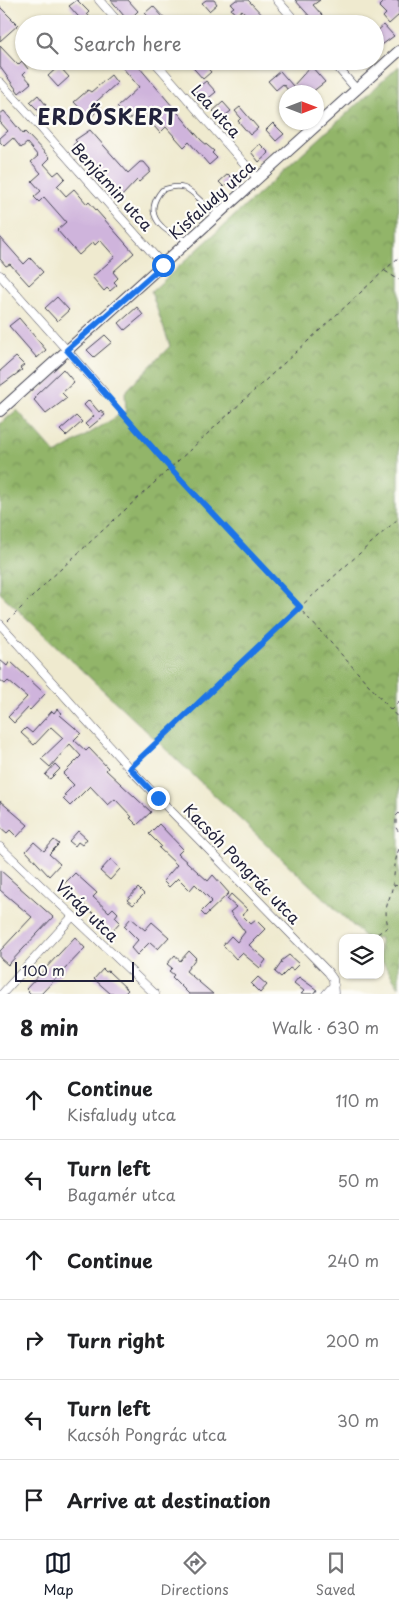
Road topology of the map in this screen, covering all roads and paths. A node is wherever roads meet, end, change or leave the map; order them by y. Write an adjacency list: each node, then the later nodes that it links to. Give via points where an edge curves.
1 (99, 0): 3 (street)
2 (277, 0): 4 (street)
3 (112, 15)
4 (290, 15)
5 (399, 52): 6 (street, Kisfaludy utca)
6 (384, 66)
7 (162, 70): 12 (street, Lea utca)
8 (340, 70): 11 (street)
9 (379, 70): 11 (street, Kisfaludy utca)
10 (0, 82): 16 (street, Benjámin utca)
11 (357, 90): 12 (street, Kisfaludy utca)
12 (258, 179): 13 (street, Kisfaludy utca)
13 (221, 211): 14 (street, Kisfaludy utca); 14 (lane, via 212,209 180,186 162,190 153,203 156,220 176,237)
14 (189, 241): 16 (street, Kisfaludy utca)
15 (399, 257): 17 (path)
16 (163, 265): 20 (street, Kisfaludy utca)
17 (384, 270): 19 (path); 23 (path)
18 (0, 275): 20 (street)
19 (399, 280)
20 (67, 350): 21 (street); 22 (street, Kisfaludy utca)
21 (104, 392): 23 (path)
22 (0, 410)
23 (172, 470): 25 (path); 26 (path)
24 (399, 518): 25 (path)
25 (300, 607): 28 (path); 30 (path)
26 (1, 625): 30 (street, Kacsóh Pongrác utca)
27 (399, 701): 28 (path)
28 (391, 710): 29 (path)
29 (399, 719)
30 (130, 768): 39 (street, Kacsóh Pongrác utca, via 328,972)
31 (399, 813): 32 (path, via 396,816)
32 (399, 832)
33 (0, 847): 37 (street, Virág utca)
34 (399, 849): 35 (path, via 394,862)
35 (393, 885): 36 (path); 38 (path, via 384,909 388,927)
36 (399, 886)
37 (73, 916): 40 (street); 41 (street, Virág utca)
38 (377, 934)
39 (334, 990): 42 (street)
40 (2, 994)
41 (155, 994)
42 (326, 994)

